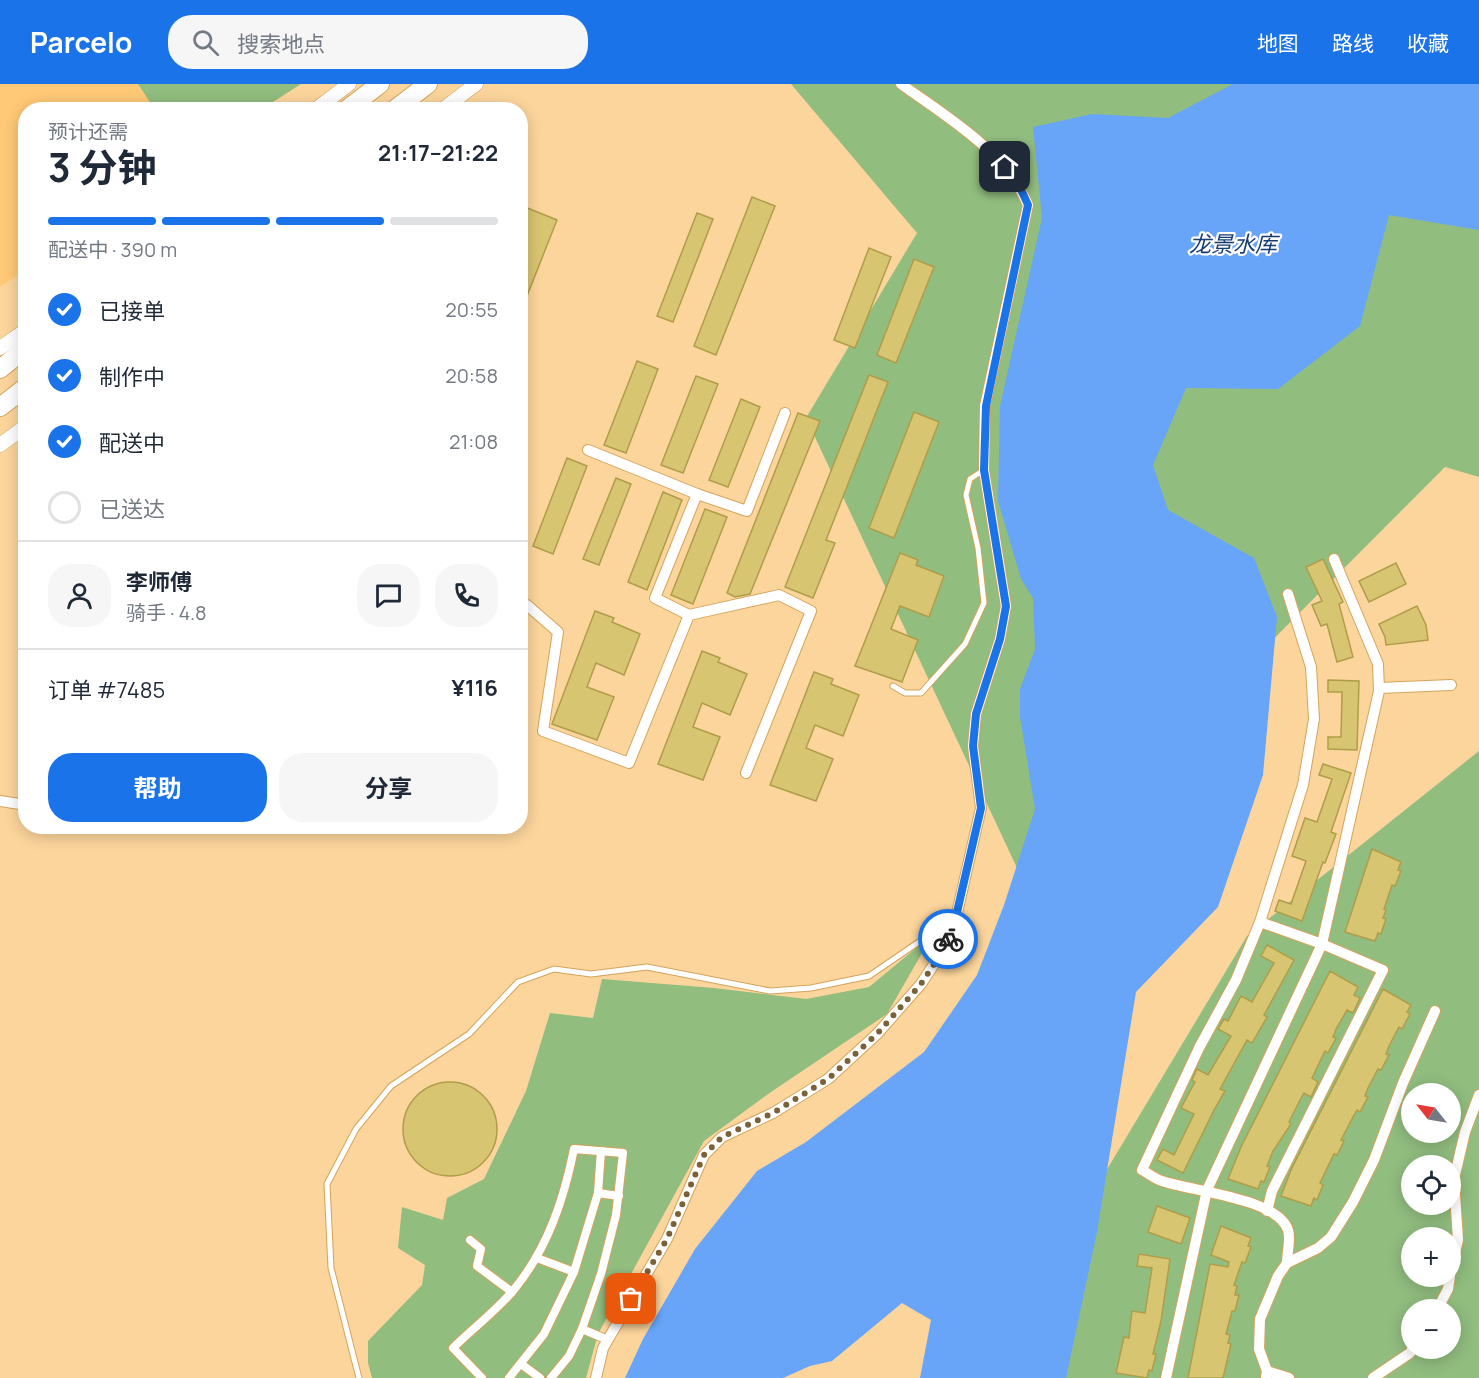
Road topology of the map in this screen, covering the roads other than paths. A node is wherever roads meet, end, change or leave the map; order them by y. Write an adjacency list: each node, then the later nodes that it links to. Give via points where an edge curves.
1 (349, 84): 6 (street)
2 (380, 84): 7 (highway)
3 (428, 84): 8 (highway)
4 (476, 84): 9 (street)
5 (901, 84): 20 (street, via 980,141 1005,167 1028,205 986,406)
6 (325, 102)
7 (356, 102)
8 (404, 102)
9 (452, 102)
10 (18, 336): 11 (street)
11 (0, 348)
12 (18, 354): 13 (highway)
13 (0, 369)
14 (18, 393): 15 (highway)
15 (0, 407)
16 (785, 413): 21 (street, via 747,512)
17 (18, 432): 18 (street)
18 (0, 445)
19 (588, 450): 21 (street)
20 (984, 470): 27 (lane, via 970,479 966,495 978,548 984,603 976,622 965,644 921,693 905,693); 32 (street, via 1006,606 1000,639 976,714 973,746 981,808)
21 (697, 494): 25 (street, via 655,598)
22 (1334, 559): 28 (street, via 1378,664)
23 (1288, 594): 33 (street, via 1311,667 1314,719 1303,785)
24 (528, 606): 25 (street, via 558,632 543,731 629,763)
25 (689, 615): 29 (street, via 779,595 812,611)
26 (1451, 685): 28 (street)
27 (892, 686)
28 (1379, 688): 34 (street)
29 (746, 773)
30 (0, 801): 31 (street)
31 (18, 804)
32 (957, 912): 49 (street, via 946,946 921,984 877,1034 828,1079 773,1113 722,1137 704,1155 667,1239); 53 (lane, via 869,976 812,988 770,991 647,967 591,974 554,969 518,982 468,1034 391,1086 356,1129 327,1185 331,1268)
33 (1260, 922): 34 (street); 38 (street, via 1236,980 1198,1048 1142,1170 1164,1182)
34 (1322, 944): 38 (street); 41 (street, via 1383,970 1272,1191)
35 (1436, 1011): 45 (street, via 1353,1202 1331,1237)
36 (1479, 1095): 42 (street, via 1454,1179)
37 (601, 1151): 39 (street); 40 (street, via 623,1153); 44 (street, via 574,1149 568,1179)
38 (1207, 1190): 41 (street); 59 (street)
39 (598, 1193): 40 (street); 46 (street)
40 (619, 1196): 48 (street, via 601,1274)
41 (1267, 1211): 45 (street, via 1284,1222 1289,1232)
42 (1457, 1227)
43 (470, 1240): 47 (street, via 481,1249 477,1266)
44 (537, 1257): 46 (street); 47 (street)
45 (1287, 1263): 52 (street, via 1260,1320 1259,1349)
46 (574, 1272): 51 (street, via 544,1334)
47 (512, 1292): 54 (street, via 453,1347)
48 (582, 1329): 49 (street); 57 (street, via 569,1356)
49 (608, 1340): 58 (street)
50 (1401, 1359): 61 (street)
51 (521, 1364): 55 (street); 56 (street)
52 (1266, 1374): 60 (street)
53 (359, 1378)
54 (482, 1378)
55 (509, 1378)
56 (540, 1378)
57 (551, 1378)
58 (596, 1378)
59 (1166, 1378)
60 (1289, 1378)
61 (1373, 1378)

